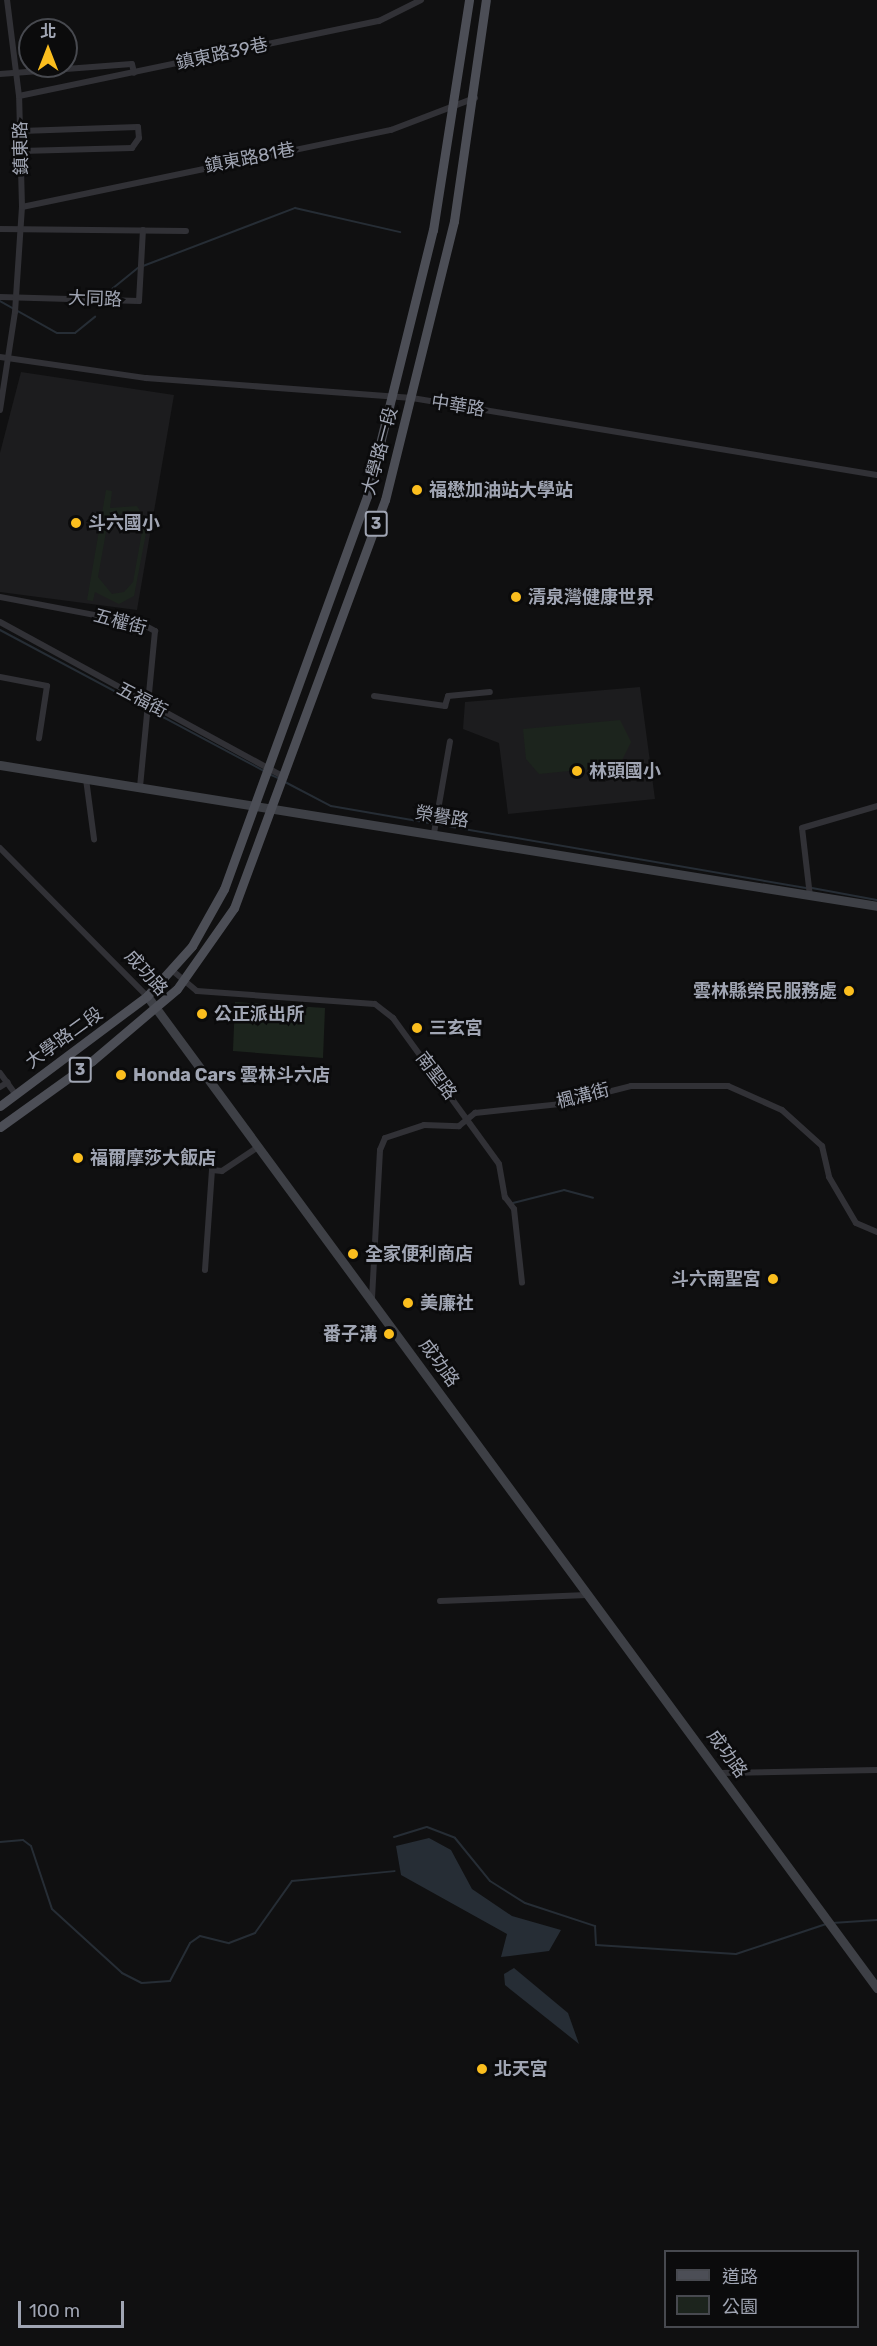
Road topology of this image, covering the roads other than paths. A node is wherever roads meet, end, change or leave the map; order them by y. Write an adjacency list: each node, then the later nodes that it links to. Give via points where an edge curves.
1 (7, 0): 5 (street, 鎮東路)
2 (421, 0): 6 (street, 鎮東路39巷, via 379,21)
3 (470, 0): 10 (main road, 大學路一段 / 3)
4 (486, 0): 9 (main road, 大學路一段 / 3)
5 (16, 72): 6 (street, via 132,64); 7 (street); 8 (street, 鎮東路)
6 (135, 73): 8 (street, 鎮東路39巷)
7 (0, 74)
8 (19, 96): 11 (street, 鎮東路)
9 (475, 98): 10 (street, 鎮東路81巷); 21 (main road, 大學路一段 / 3, via 454,221)
10 (455, 104): 13 (street, 鎮東路81巷, via 391,130); 22 (main road, 大學路一段 / 3, via 433,230)
11 (21, 131): 12 (street, 鎮東路); 12 (street, via 138,127 139,138 132,148)
12 (21, 151): 13 (street, 鎮東路)
13 (22, 207): 15 (street, 鎮東路)
14 (0, 229): 15 (street)
15 (21, 229): 16 (street); 19 (street, 鎮東路)
16 (142, 230): 17 (street); 19 (street, 大同路, via 139,301)
17 (186, 231)
18 (1, 297): 19 (street)
19 (17, 297): 20 (street, 鎮東路)
20 (4, 357): 22 (street, 中華路, via 146,378); 23 (street, 鎮東路)
21 (412, 398): 22 (street, 中華路); 24 (street, 中華路); 35 (main road, 大學路一段 / 3, via 385,500)
22 (393, 399): 34 (main road, 大學路一段 / 3, via 367,496)
23 (0, 410)
24 (877, 475)
25 (0, 597): 30 (street, 五權街, via 151,628 158,637)
26 (0, 622): 30 (street, 五福街)
27 (0, 677): 31 (street, via 47,686)
28 (490, 692): 29 (street, via 448,696 445,706)
29 (374, 696)
30 (150, 705): 34 (street, 五福街); 37 (street, 五權街)
31 (39, 738)
32 (450, 741): 41 (street)
33 (0, 765): 36 (main road, 榮譽路)
34 (268, 768): 35 (street, 五福街); 38 (main road, 大學路一段 / 3)
35 (284, 777): 40 (main road, 大學路一段 / 3)
36 (86, 779): 37 (main road, 榮譽路); 42 (street)
37 (140, 788): 38 (main road, 榮譽路)
38 (256, 806): 40 (main road, 榮譽路); 46 (main road, 大學路一段 / 3, via 224,889)
39 (877, 806): 44 (street, via 802,828)
40 (273, 809): 41 (main road, 榮譽路); 47 (main road, 大學路一段 / 3, via 234,908)
41 (434, 833): 44 (main road, 榮譽路)
42 (94, 839)
43 (0, 848): 48 (street, 成功路)
44 (810, 896): 45 (main road, 榮譽路)
45 (877, 906)
46 (173, 971): 47 (street, 南聖路); 48 (main road, 大學路一段 / 3)
47 (185, 982): 49 (main road, 大學路一段 / 3); 55 (street, 南聖路, via 197,991 375,1004 393,1018)
48 (147, 996): 49 (main road, 成功路); 53 (main road, 大學路二段 / 3)
49 (156, 1007): 56 (main road, 大學路二段 / 3); 57 (main road, 成功路)
50 (0, 1073): 51 (street)
51 (8, 1082): 52 (street, 大學路二段); 53 (street)
52 (0, 1087)
53 (16, 1095): 54 (main road, 大學路二段 / 3)
54 (0, 1106)
55 (468, 1121): 58 (street, 楓溝街, via 476,1113 578,1101 599,1090 728,1086 790,1115 822,1146 829,1178 856,1223); 60 (street, 南聖路, via 499,1164 505,1197 514,1209); 61 (street, 楓溝街, via 446,1127 424,1125 385,1138 380,1150)
56 (0, 1127)
57 (258, 1147): 59 (street, via 222,1171 212,1170); 61 (main road, 成功路)
58 (877, 1232)
59 (205, 1270)
60 (522, 1283)
61 (372, 1298): 62 (main road, 成功路)
62 (587, 1595): 63 (street); 65 (main road, 成功路)
63 (440, 1601)
64 (877, 1770): 65 (street)
65 (721, 1773): 66 (main road, 成功路)
66 (877, 1988)

